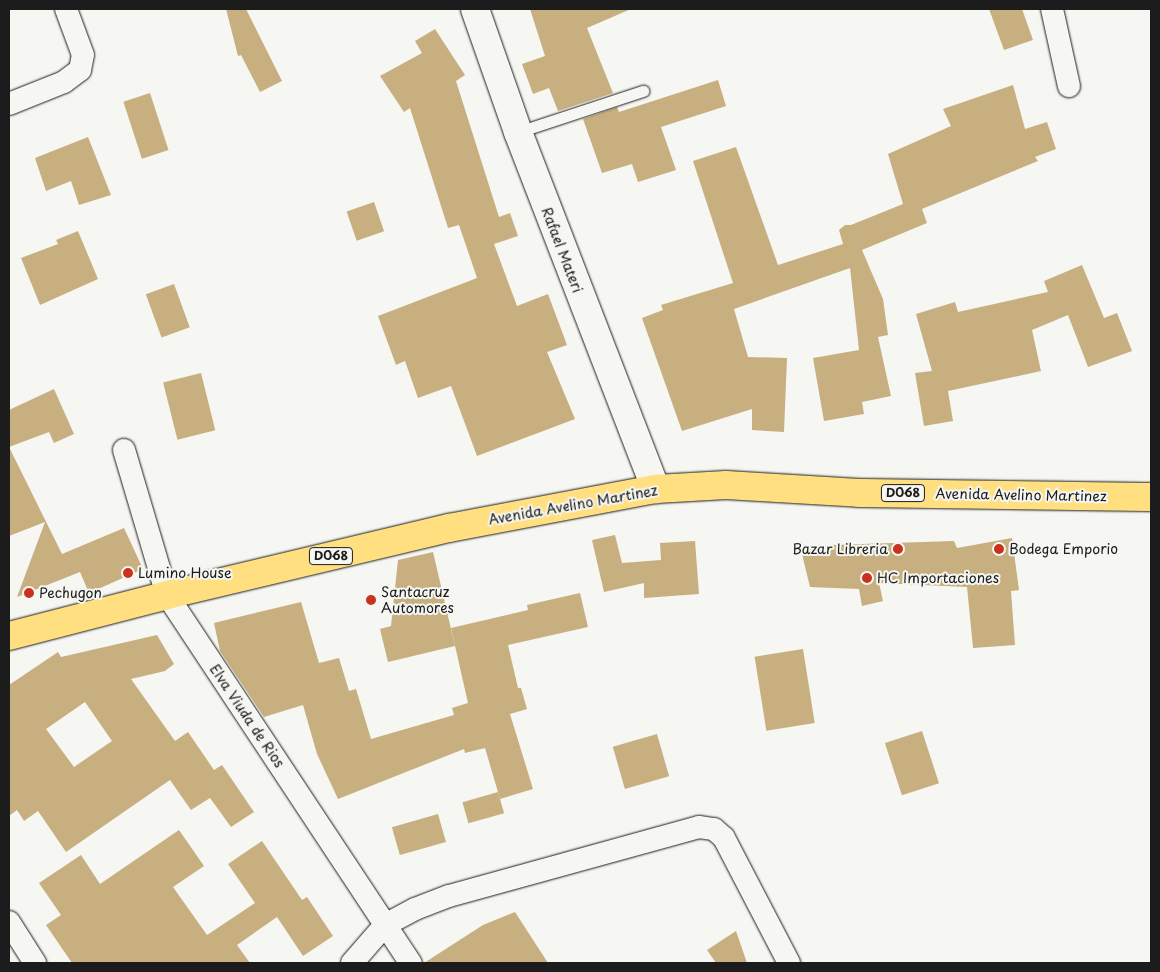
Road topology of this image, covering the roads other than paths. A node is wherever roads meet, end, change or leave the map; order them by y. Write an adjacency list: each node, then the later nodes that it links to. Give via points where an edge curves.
1 (66, 9): 6 (street, via 83,55 80,70 64,82)
2 (475, 9): 7 (main road, Rafael Materi)
3 (1052, 9): 4 (street)
4 (1069, 86)
5 (643, 91): 7 (lane)
6 (9, 104)
7 (518, 132): 9 (main road, Rafael Materi)
8 (124, 450): 11 (street, Elva Viuda de Rios)
9 (656, 489): 10 (main road, Avenida Avelino Martinez / D068, via 726,485 859,493); 11 (main road, Avenida Avelino Martinez / D068, via 449,528)
10 (1151, 497)
11 (167, 595): 12 (main road, Avenida Avelino Martinez / D068); 14 (street, Elva Viuda de Rios)
12 (9, 636)
13 (9, 922): 15 (street)
14 (385, 925): 16 (street); 17 (street, Elva Viuda de Rios); 18 (street, via 449,896 706,828 714,829 724,838)
15 (23, 957)
16 (352, 963)
17 (411, 963)
18 (789, 963)

